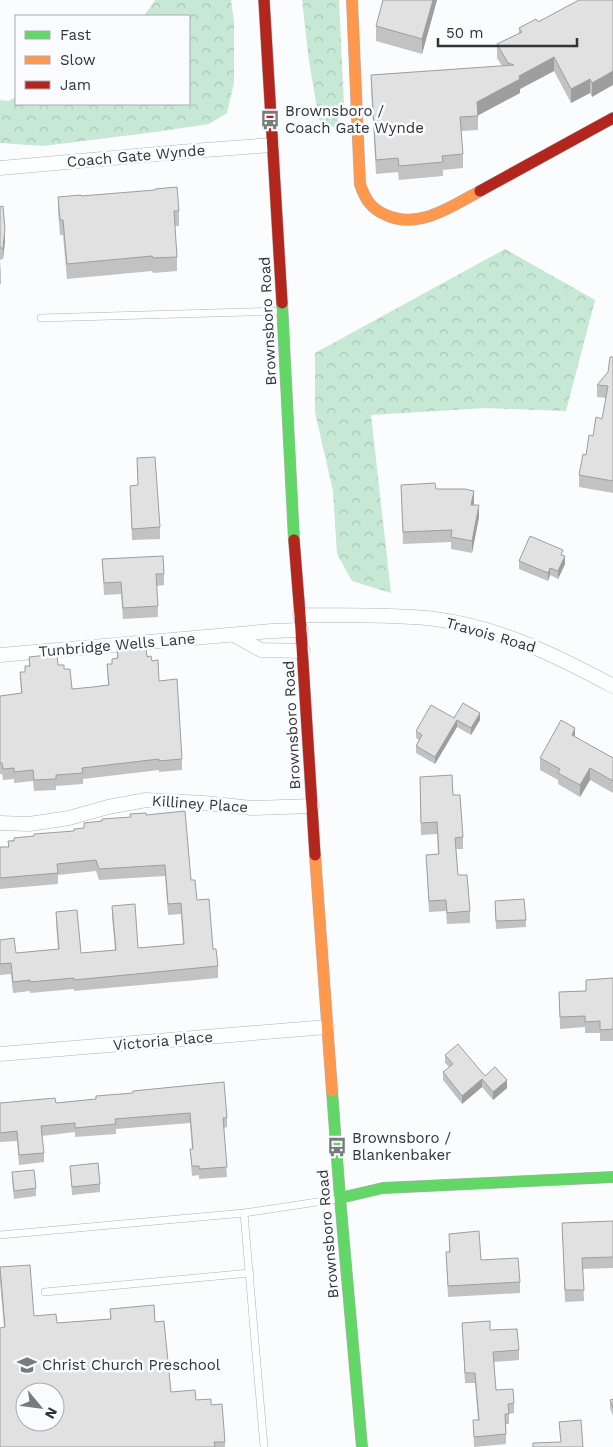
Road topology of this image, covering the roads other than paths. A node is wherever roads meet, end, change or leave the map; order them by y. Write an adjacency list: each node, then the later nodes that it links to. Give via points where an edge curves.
1 (264, 0): 4 (main road, Brownsboro Road)
2 (352, 0): 3 (main road, via 360,184 366,201 377,212 392,219 410,222 430,217)
3 (613, 118)
4 (272, 146): 5 (street, Coach Gate Wynde); 6 (main road, Brownsboro Road)
5 (0, 168)
6 (283, 310): 7 (lane); 8 (main road, Brownsboro Road)
7 (41, 318)
8 (300, 615): 9 (main road, Brownsboro Road); 13 (street, Travois Road, via 402,616 467,625 518,640)
9 (301, 630): 10 (street, Tunbridge Wells Lane); 11 (main road, Brownsboro Road)
10 (234, 634): 11 (street, via 261,650); 12 (street, Tunbridge Wells Lane)
11 (303, 651): 14 (main road, Brownsboro Road)
12 (0, 655)
13 (613, 686)
14 (312, 806): 15 (street, Killiney Place, via 252,808 146,800 29,824); 16 (main road, Brownsboro Road)
15 (0, 822)
16 (327, 1027): 17 (street, Victoria Place); 19 (main road, Brownsboro Road)
17 (0, 1054)
18 (613, 1177): 19 (main road, via 383,1188)
19 (340, 1198): 20 (lane); 25 (main road, Brownsboro Road)
20 (244, 1213): 21 (lane); 22 (lane)
21 (0, 1235)
22 (250, 1273): 23 (lane); 24 (lane)
23 (45, 1292)
24 (264, 1447)
25 (362, 1447)

